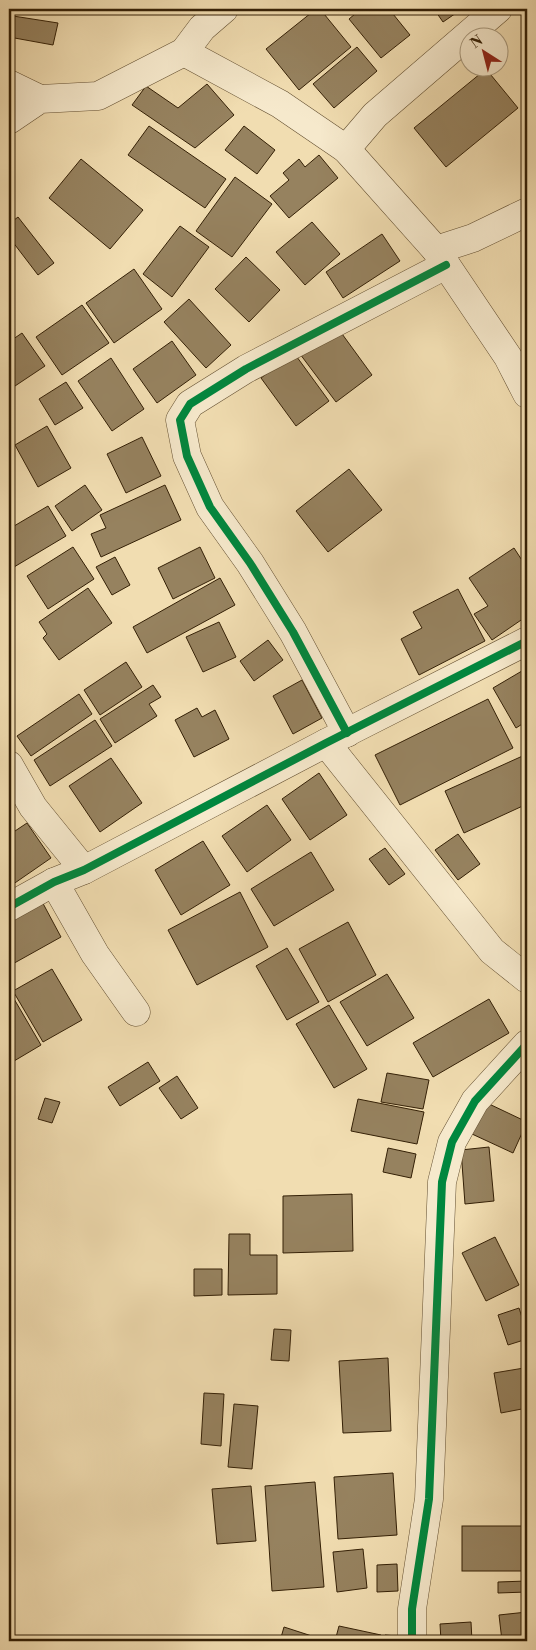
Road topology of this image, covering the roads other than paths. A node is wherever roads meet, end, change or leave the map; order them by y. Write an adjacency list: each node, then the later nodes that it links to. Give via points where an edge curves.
1 (224, 9): 3 (street, via 202,28)
2 (498, 9): 7 (street, via 375,114)
3 (184, 52): 5 (street, via 98,96); 7 (street, via 280,104)
4 (9, 84): 5 (street)
5 (40, 100): 6 (street)
6 (9, 120)
7 (346, 149): 9 (street)
8 (527, 212): 9 (street, via 473,238)
9 (441, 258): 10 (street, via 508,357); 12 (street, via 246,368 190,404 180,420 188,456 210,507 250,562 293,632)
10 (527, 394)
11 (527, 641): 12 (street)
12 (337, 738): 14 (street); 17 (street, via 492,951)
13 (9, 764): 14 (street, via 34,807)
14 (84, 870): 15 (street)
15 (54, 882): 16 (street); 18 (street, via 95,954)
16 (9, 907)
17 (527, 979)
18 (136, 1012)
19 (527, 1044): 20 (street, via 475,1101 452,1142 442,1182 429,1499 412,1609)
20 (412, 1641)

